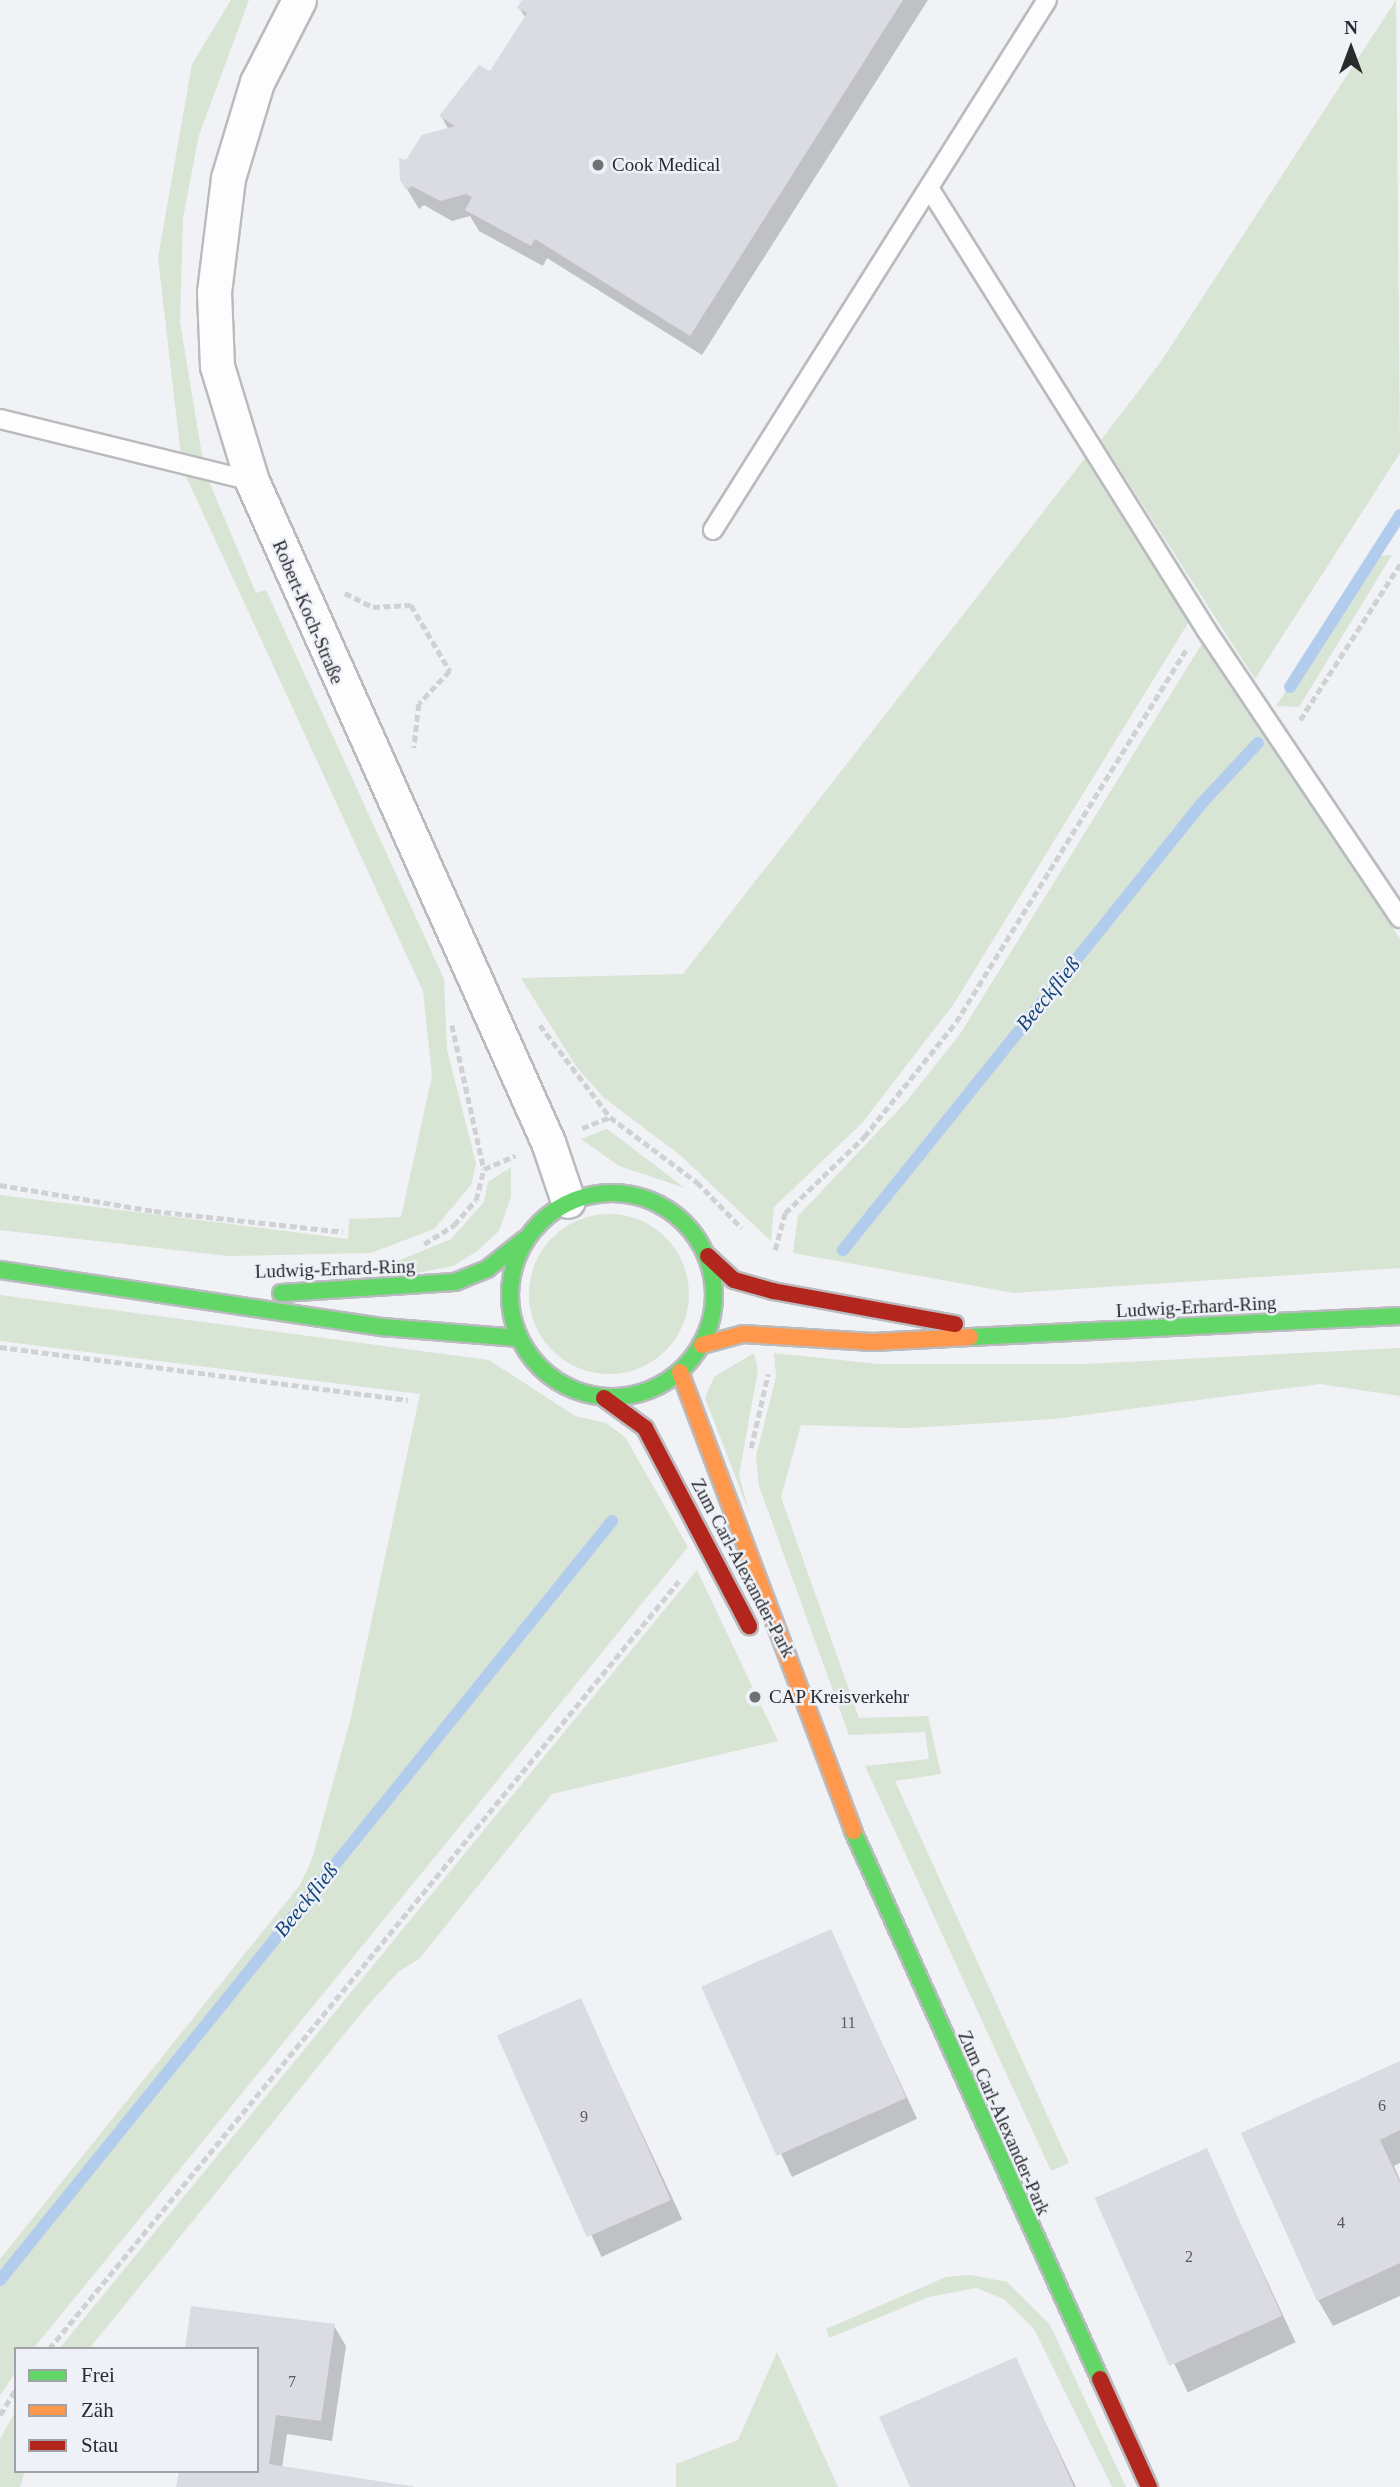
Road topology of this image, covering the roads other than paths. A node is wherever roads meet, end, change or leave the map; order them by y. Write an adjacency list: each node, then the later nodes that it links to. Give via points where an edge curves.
1 (299, 0): 5 (street, Robert-Koch-Straße, via 257,82 228,178 214,292 217,366)
2 (1048, 0): 3 (lane)
3 (931, 191): 6 (lane); 7 (lane, via 1207,631)
4 (0, 419): 5 (lane)
5 (252, 481): 8 (street, Robert-Koch-Straße, via 548,1142)
6 (713, 530)
7 (1400, 918)
8 (568, 1201): 9 (main road); 10 (main road, via 601,1192 665,1206 690,1228)
9 (525, 1239): 12 (main road, Ludwig-Erhard-Ring, via 487,1269 455,1282 388,1291); 15 (main road, via 512,1271 510,1305)
10 (708, 1256): 14 (main road, Ludwig-Erhard-Ring, via 734,1280 773,1291); 16 (main road, via 714,1306)
11 (0, 1270): 12 (main road, Ludwig-Erhard-Ring)
12 (175, 1294): 15 (main road, Ludwig-Erhard-Ring, via 382,1327)
13 (1400, 1316): 14 (main road, Ludwig-Erhard-Ring, via 1140,1332)
14 (995, 1334): 16 (main road, Ludwig-Erhard-Ring, via 873,1342 743,1334)
15 (519, 1338): 18 (main road, via 553,1379)
16 (702, 1345): 17 (main road)
17 (680, 1372): 18 (main road, via 645,1392); 21 (main road, Zum Carl-Alexander-Park)
18 (604, 1398): 19 (main road, Zum Carl-Alexander-Park, via 645,1428)
19 (756, 1638)
20 (768, 1662): 21 (main road, Zum Carl-Alexander-Park)
21 (827, 1774): 22 (main road, Zum Carl-Alexander-Park)
22 (1149, 2487)

